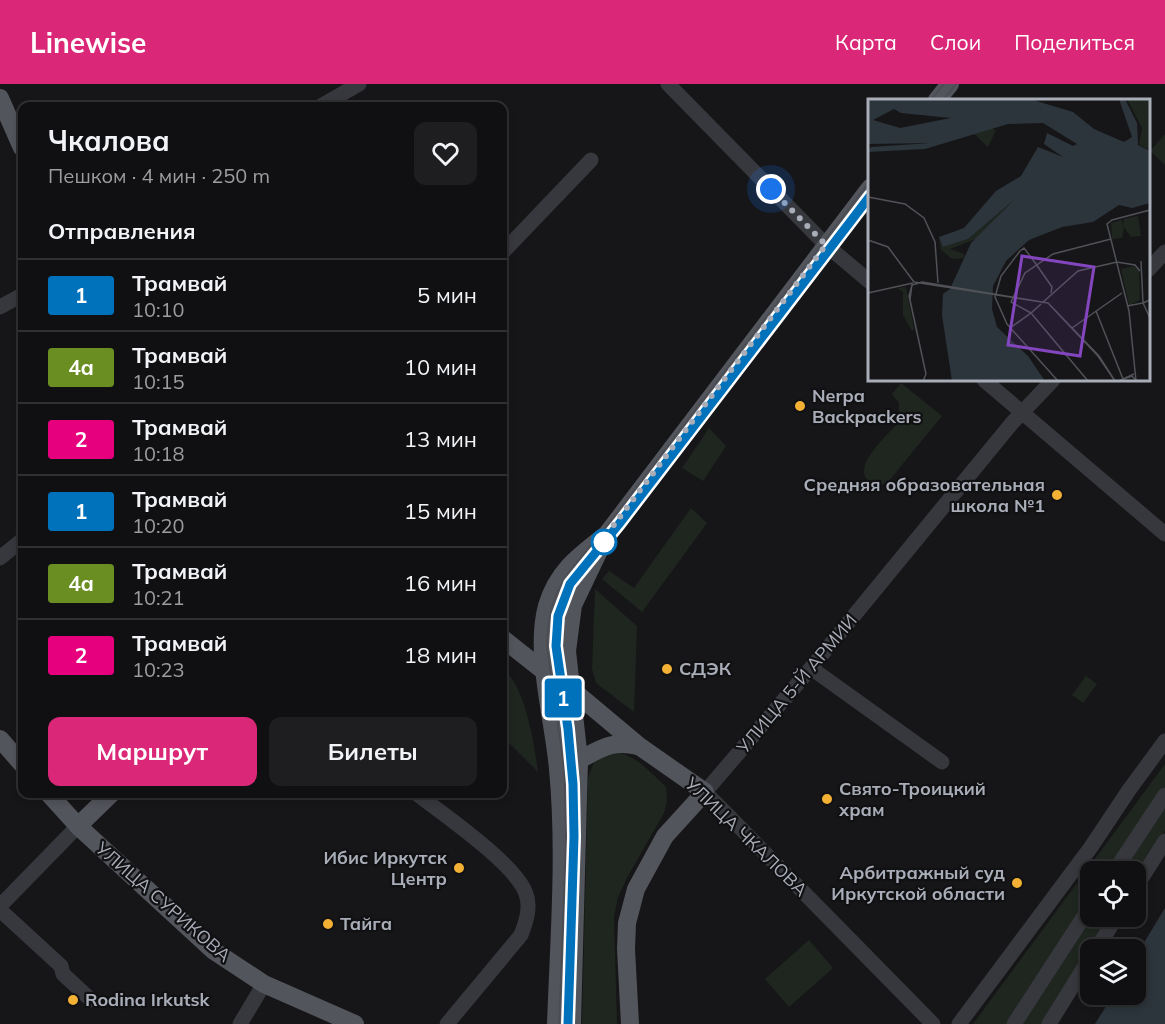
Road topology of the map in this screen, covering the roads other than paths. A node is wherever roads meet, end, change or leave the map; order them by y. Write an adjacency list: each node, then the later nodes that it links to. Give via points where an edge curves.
1 (358, 84): 6 (street)
2 (668, 84): 10 (street)
3 (950, 84): 5 (main road)
4 (0, 98): 7 (main road)
5 (938, 99)
6 (328, 102)
7 (18, 139)
8 (591, 160): 11 (street)
9 (868, 191): 10 (main road)
10 (826, 245): 14 (street); 20 (main road)
11 (507, 248)
12 (1165, 252): 13 (street)
13 (1150, 269)
14 (868, 280)
15 (18, 297): 16 (street)
16 (0, 307)
17 (985, 381): 19 (street)
18 (1052, 381): 19 (street, УЛИЦА 5-Й АРМИИ)
19 (1021, 412): 21 (street); 25 (street, УЛИЦА 5-Й АРМИИ)
20 (607, 534): 26 (main road, via 567,566 556,585 547,606); 27 (main road, via 573,605 567,651)
21 (1165, 534)
22 (18, 543): 23 (street)
23 (0, 558)
24 (507, 642): 26 (main road)
25 (811, 668): 34 (street); 35 (street, УЛИЦА 5-Й АРМИИ)
26 (545, 672): 28 (main road, via 567,694); 52 (main road, via 562,836)
27 (572, 689): 28 (main road); 31 (main road, УЛИЦА ЧКАЛОВА)
28 (574, 709): 33 (main road)
29 (0, 739): 32 (main road)
30 (1165, 741): 56 (street)
31 (639, 746): 33 (main road, via 611,743); 35 (main road, УЛИЦА ЧКАЛОВА)
32 (18, 759)
33 (579, 760): 53 (main road)
34 (942, 762)
35 (705, 792): 54 (main road, УЛИЦА 5-Й АРМИИ, via 665,836 636,889 627,923); 55 (street, УЛИЦА ЧКАЛОВА)
36 (1165, 795): 42 (street)
37 (53, 798): 40 (main road, УЛИЦА СУРИКОВА)
38 (107, 798): 40 (main road)
39 (422, 798): 51 (street, via 504,863 527,895 527,919 521,935)
40 (78, 826): 44 (street); 47 (main road, УЛИЦА СУРИКОВА, via 214,951)
41 (1165, 841): 43 (street)
42 (1121, 861)
43 (1146, 871)
44 (0, 908): 48 (street, via 61,966 63,974)
45 (1080, 922): 57 (street)
46 (1080, 974): 58 (street)
47 (264, 984): 49 (street); 50 (main road, УЛИЦА СУРИКОВА)
48 (90, 1000)
49 (240, 1024)
50 (355, 1024)
51 (447, 1024)
52 (556, 1024)
53 (572, 1024)
54 (630, 1024)
55 (933, 1024)
56 (959, 1024)
57 (1014, 1024)
58 (1049, 1024)

